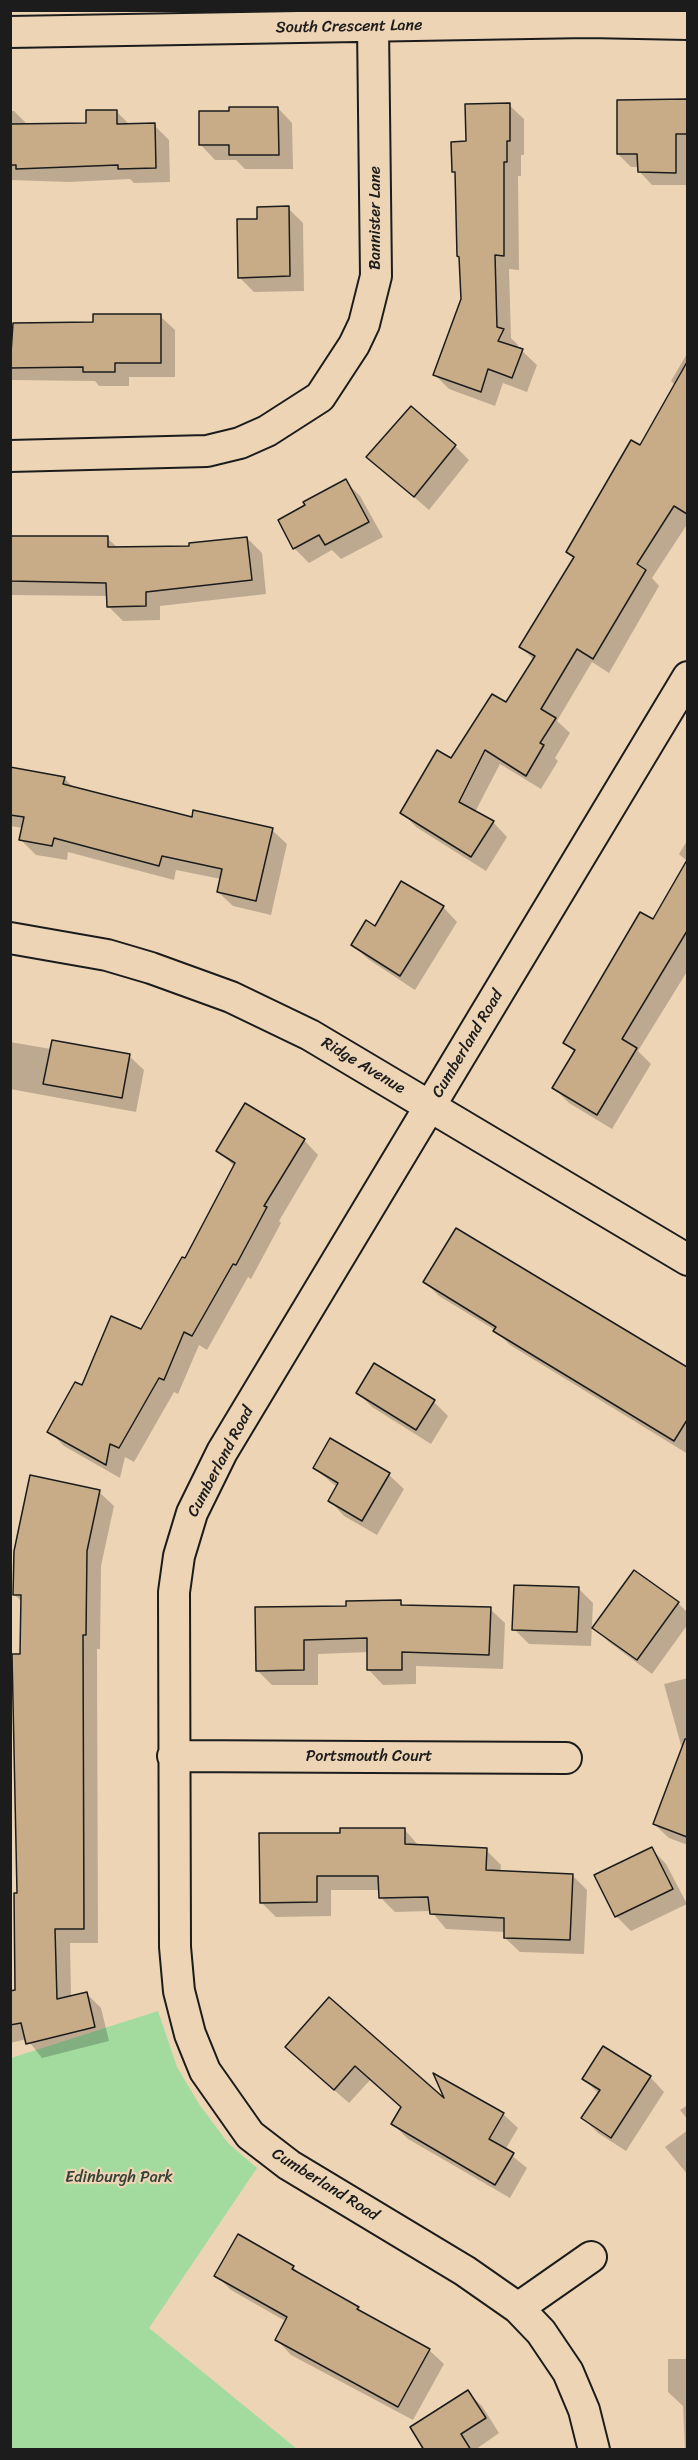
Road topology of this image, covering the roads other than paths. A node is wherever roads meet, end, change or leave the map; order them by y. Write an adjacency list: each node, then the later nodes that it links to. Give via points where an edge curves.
1 (588, 16): 2 (street, South Crescent Lane); 3 (street, South Crescent Lane)
2 (687, 24)
3 (373, 27): 4 (street, South Crescent Lane); 5 (street, Bannister Lane, via 376,276 354,345 320,397 267,431 207,451)
4 (10, 32)
5 (10, 456)
6 (687, 677): 8 (street, Cumberland Road)
7 (10, 938): 8 (street, Ridge Avenue, via 107,955 231,997 310,1035)
8 (431, 1106): 9 (street, Ridge Avenue); 10 (street, Cumberland Road, via 222,1452 192,1513 179,1556 174,1592)
9 (687, 1260)
10 (173, 1756): 11 (street, Portsmouth Court); 13 (street, Cumberland Road, via 179,1991 190,2034 211,2081 250,2135 289,2165 465,2271)
11 (566, 1758)
12 (591, 2257): 13 (street)
13 (518, 2308): 14 (street, Cumberland Road, via 541,2332 568,2372 584,2410)
14 (594, 2450)

